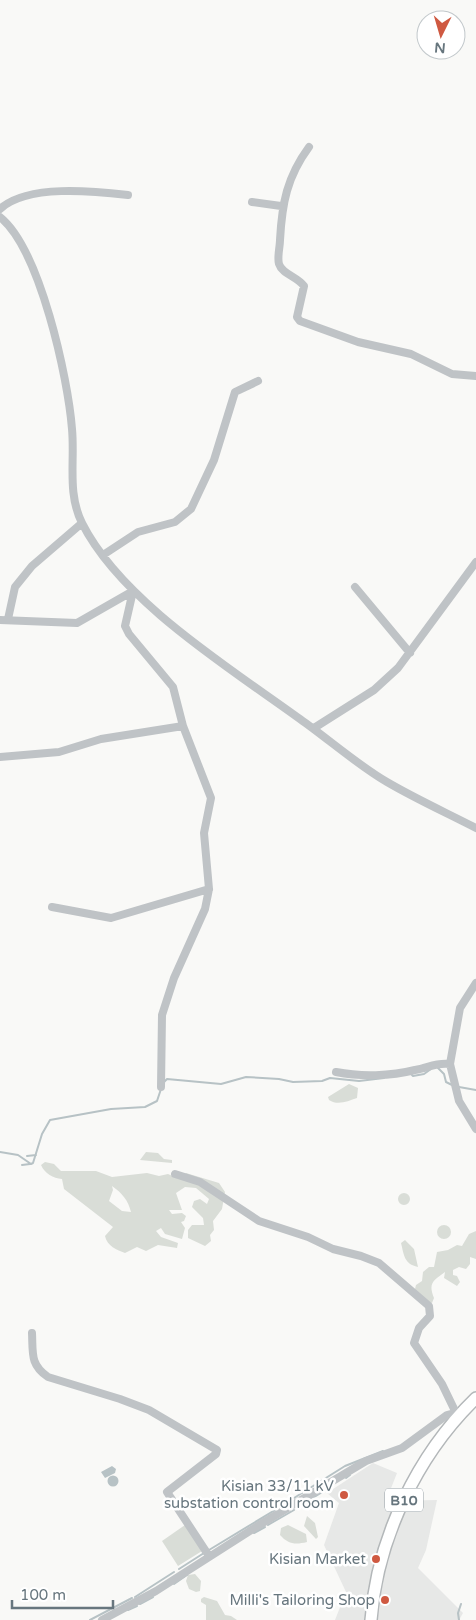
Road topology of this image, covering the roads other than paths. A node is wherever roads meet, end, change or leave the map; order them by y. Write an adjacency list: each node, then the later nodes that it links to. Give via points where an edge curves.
1 (309, 146): 4 (street, via 295,166)
2 (128, 195): 5 (street, via 93,191 36,194 9,201)
3 (252, 202): 4 (street)
4 (281, 206): 7 (street, via 279,263 284,272 304,286 297,308 300,321 358,342 411,354 452,374)
5 (0, 209)
6 (0, 216): 9 (street, via 31,259 57,347 69,392 73,497)
7 (476, 376)
8 (258, 381): 10 (street, via 236,392 214,460 191,509 175,522 138,532)
9 (82, 523): 10 (street); 14 (street, via 32,566 14,587)
10 (103, 555): 13 (street)
11 (476, 562): 15 (street)
12 (355, 587): 15 (street)
13 (134, 592): 14 (street, via 77,623); 16 (street, via 125,626 173,687); 17 (street)
14 (4, 619)
15 (410, 653): 17 (street, via 374,690)
16 (183, 726): 18 (street, via 101,739 59,752); 20 (street, via 211,798 204,832)
17 (314, 728): 19 (street, via 386,782)
18 (0, 757)
19 (476, 828)
20 (209, 889): 21 (street, via 111,918); 25 (street, via 205,909 174,978 162,1015)
21 (52, 907)
22 (476, 983): 23 (street, via 460,1008)
23 (450, 1064): 24 (street, via 439,1062 393,1074); 26 (street, via 459,1100)
24 (336, 1072)
25 (161, 1087)
26 (476, 1129)
27 (175, 1174): 30 (street, via 200,1182 259,1221 378,1263 401,1280 429,1306 430,1316 419,1328 414,1343)
28 (32, 1333): 31 (street, via 34,1364 38,1371 149,1410 217,1450 167,1492)
29 (476, 1398): 30 (highway, B10)
30 (460, 1412): 31 (street, via 447,1415 405,1447 366,1461); 33 (highway, B10, via 403,1500 379,1562)
31 (209, 1556): 32 (street, via 156,1591)
32 (102, 1620)
33 (371, 1620)

